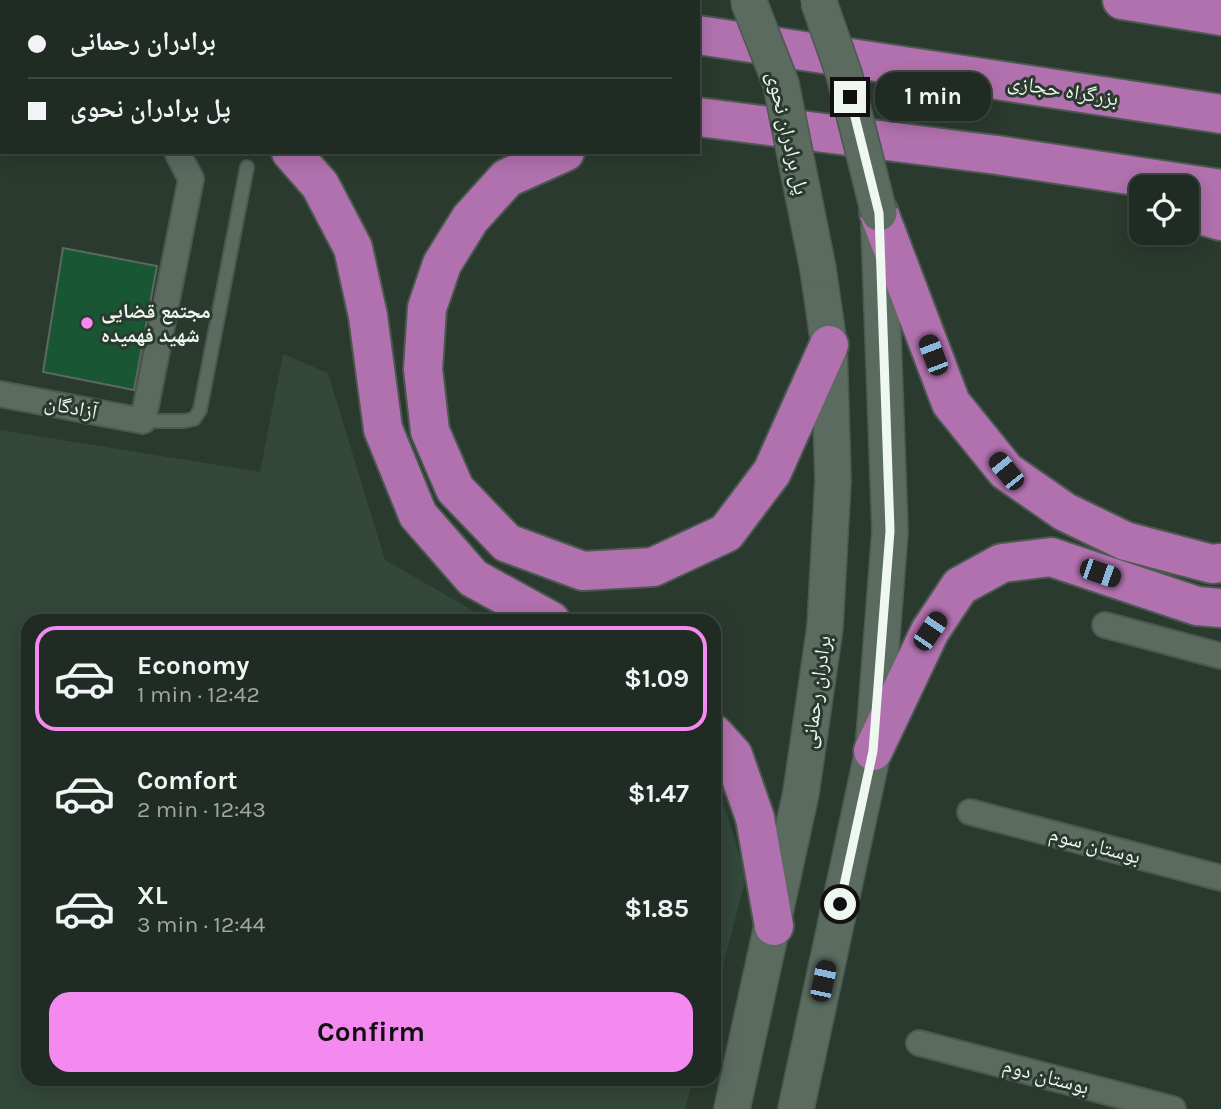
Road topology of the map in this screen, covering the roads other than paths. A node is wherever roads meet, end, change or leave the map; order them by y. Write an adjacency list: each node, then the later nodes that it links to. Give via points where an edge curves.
1 (748, 0): 18 (main road, پل برادران نحوی, bridge, via 780,84)
2 (818, 0): 15 (main road, bridge, via 844,74)
3 (1122, 0): 4 (highway)
4 (1221, 16)
5 (700, 35): 6 (highway, بزرگراه حجازی)
6 (1221, 114)
7 (700, 117): 11 (highway)
8 (178, 154): 21 (street, via 191,179)
9 (293, 154): 24 (highway, via 320,185 353,248 368,316 383,429 418,515 473,578)
10 (561, 154): 19 (highway, via 508,178 470,219 442,264 427,308 424,369 430,431 455,489 508,543 583,570 653,567 726,533 772,472)
11 (997, 155): 13 (highway); 14 (highway)
12 (247, 167): 21 (lane, via 200,410 194,419 184,421)
13 (1221, 189)
14 (1129, 194)
15 (879, 213): 22 (highway, via 951,403 1006,471 1065,512 1125,541); 28 (main road, via 890,531)
16 (1199, 215): 17 (highway)
17 (1221, 221)
18 (818, 269): 19 (main road, برادران رحمانی)
19 (829, 345): 31 (main road, برادران رحمانی, via 833,480 825,627 801,793)
20 (0, 394): 21 (street, آزادگان)
21 (142, 421)
22 (1221, 563)
23 (1221, 608): 28 (highway, via 1197,606 1051,557 1002,563 960,586 930,631)
24 (538, 614)
25 (1105, 625): 26 (street)
26 (1221, 656)
27 (721, 742): 31 (highway, via 733,755 755,818)
28 (873, 751): 34 (main road)
29 (970, 812): 30 (street, بوستان سوم)
30 (1221, 877)
31 (774, 926): 33 (main road, برادران رحمانی)
32 (919, 1043): 35 (street, بوستان دوم)
33 (732, 1109)
34 (796, 1109)
35 (1173, 1109)

